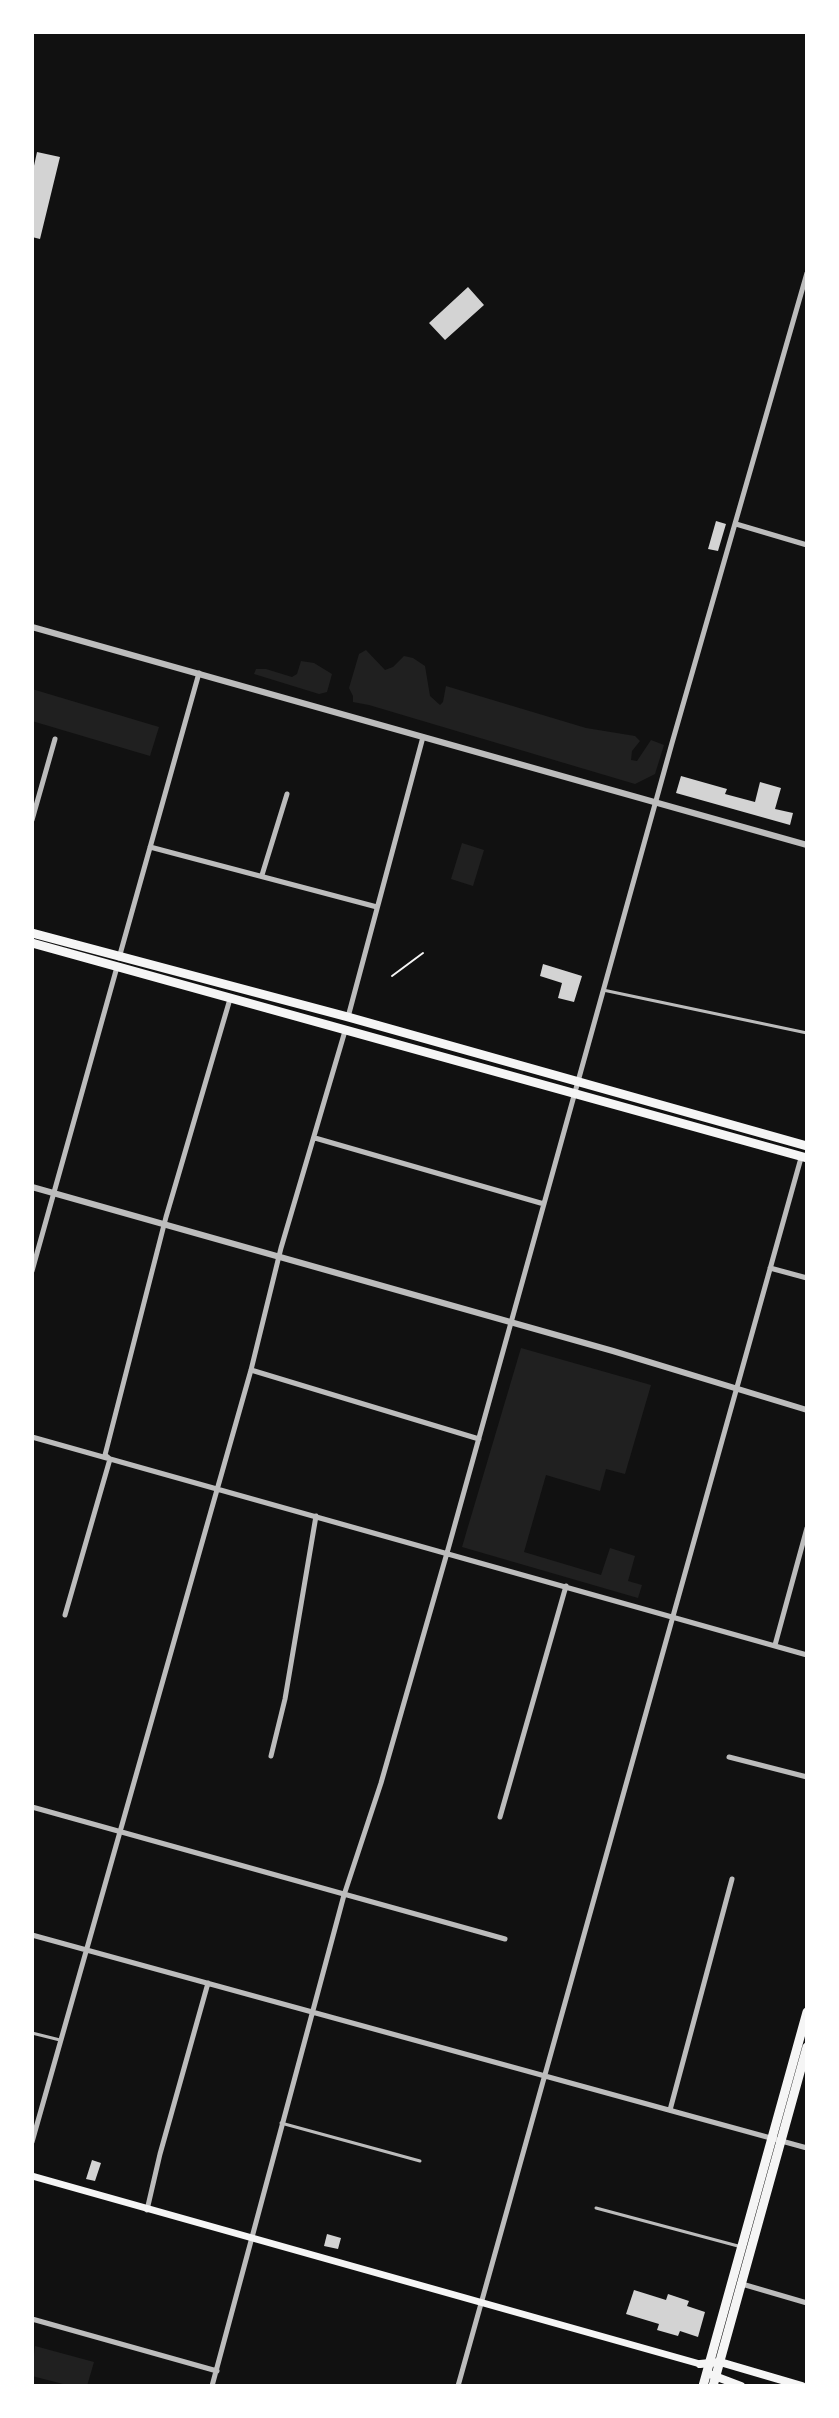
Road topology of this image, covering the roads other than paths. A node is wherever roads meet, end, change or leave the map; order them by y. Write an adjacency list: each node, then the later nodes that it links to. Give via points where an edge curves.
1 (807, 273): 2 (street)
2 (736, 524): 3 (street); 9 (street)
3 (807, 545)
4 (32, 627): 5 (street)
5 (199, 673): 6 (street); 12 (street)
6 (423, 737): 9 (street); 14 (street)
7 (55, 739): 10 (street)
8 (287, 794): 13 (street)
9 (656, 802): 11 (street); 18 (street)
10 (32, 820)
11 (807, 845)
12 (150, 847): 13 (street); 17 (street)
13 (262, 875): 14 (street)
14 (377, 907): 20 (street)
15 (32, 933): 17 (highway)
16 (32, 943): 17 (highway)
17 (118, 962): 19 (highway); 20 (highway); 28 (street)
18 (603, 990): 22 (lane); 23 (street)
19 (231, 998): 21 (highway); 30 (street)
20 (348, 1017): 23 (highway)
21 (346, 1030): 23 (highway); 24 (street)
22 (807, 1033)
23 (576, 1088): 25 (highway); 26 (highway); 29 (street)
24 (315, 1138): 29 (street); 31 (street)
25 (807, 1144)
26 (804, 1158): 32 (street)
27 (32, 1187): 28 (street)
28 (54, 1193): 30 (street); 33 (street)
29 (544, 1204): 35 (street)
30 (164, 1224): 31 (street); 41 (street, via 105,1455)
31 (279, 1256): 35 (street); 36 (street)
32 (770, 1268): 34 (street); 37 (street)
33 (32, 1271)
34 (807, 1278)
35 (511, 1322): 37 (street); 40 (street)
36 (251, 1370): 40 (street); 42 (street)
37 (736, 1389): 38 (street); 48 (street)
38 (807, 1410)
39 (32, 1437): 41 (street)
40 (479, 1439): 45 (street)
41 (110, 1459): 42 (street); 47 (street)
42 (217, 1489): 43 (street); 56 (street)
43 (316, 1516): 45 (street); 51 (street)
44 (807, 1528): 49 (street)
45 (447, 1553): 46 (street); 58 (street)
46 (566, 1586): 48 (street); 55 (street)
47 (65, 1615)
48 (673, 1616): 49 (street); 68 (street)
49 (775, 1645): 50 (street)
50 (807, 1655)
51 (271, 1756)
52 (729, 1757): 53 (street)
53 (807, 1777)
54 (32, 1807): 56 (street)
55 (500, 1817)
56 (121, 1832): 58 (street); 61 (street)
57 (732, 1879): 69 (street)
58 (344, 1895): 60 (street); 63 (street)
59 (32, 1935): 61 (street)
60 (505, 1939)
61 (85, 1949): 62 (street); 66 (street)
62 (208, 1983): 63 (street); 78 (street)
63 (313, 2012): 68 (street); 70 (street)
64 (807, 2012): 71 (highway)
65 (32, 2033): 66 (lane)
66 (60, 2040): 73 (street)
67 (807, 2047): 72 (highway)
68 (545, 2075): 69 (street); 82 (street)
69 (670, 2110): 71 (street)
70 (281, 2123): 75 (lane); 79 (street)
71 (771, 2138): 72 (street); 80 (highway)
72 (781, 2141): 74 (street); 81 (highway)
73 (32, 2142)
74 (807, 2148)
75 (420, 2161)
76 (32, 2176): 78 (main road)
77 (596, 2208): 80 (lane)
78 (147, 2210): 79 (main road)
79 (250, 2239): 82 (main road); 85 (street)
80 (741, 2247): 86 (highway)
81 (742, 2284): 83 (street); 86 (highway)
82 (481, 2301): 86 (main road); 88 (street)
83 (807, 2303)
84 (32, 2319): 85 (street)
85 (217, 2371): 87 (street)
86 (711, 2371): 89 (highway); 90 (main road); 91 (main road)
87 (212, 2386)
88 (458, 2386)
89 (703, 2386)
90 (741, 2386)
91 (802, 2386)

